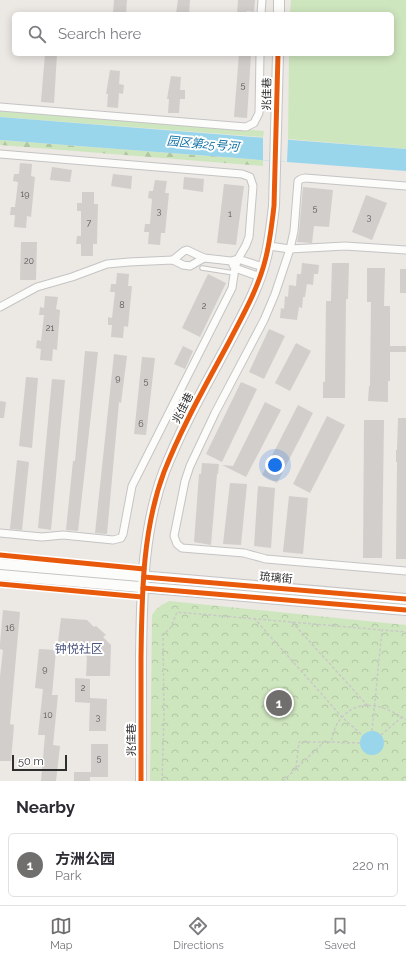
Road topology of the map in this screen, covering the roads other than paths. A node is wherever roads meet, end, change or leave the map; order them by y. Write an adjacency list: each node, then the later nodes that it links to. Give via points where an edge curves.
1 (262, 0): 3 (street)
2 (279, 0): 4 (main road)
3 (261, 12)
4 (279, 12)
5 (260, 56): 7 (street, via 259,113 254,123 246,127)
6 (278, 56): 10 (main road, 兆佳巷, via 273,218)
7 (0, 107)
8 (0, 154): 15 (street, via 247,175 253,186 249,237)
9 (406, 186): 11 (street, via 305,178 299,180)
10 (269, 246): 11 (street); 17 (main road, 兆佳巷)
11 (290, 249): 12 (street, via 345,246); 21 (street, via 264,320 215,412 190,466 174,532 175,540 182,548 244,553 266,559)
12 (406, 250)
13 (204, 258): 14 (street, via 190,266); 14 (street, via 187,250); 15 (street)
14 (173, 260): 18 (street, via 107,264 37,287)
15 (234, 265): 16 (lane); 17 (street); 19 (street, via 232,288 132,486 121,538 113,540)
16 (202, 268)
17 (262, 272): 23 (main road, 兆佳巷, via 249,303 190,415 164,473 148,538)
18 (0, 307)
19 (0, 533)
20 (0, 564): 23 (main road, 琉璃街)
21 (406, 571)
22 (0, 575): 24 (main road, 琉璃街)
23 (144, 577): 24 (main road, 兆佳巷); 25 (main road, 琉璃街)
24 (143, 588): 26 (main road, 琉璃街); 27 (main road, 兆佳巷)
25 (406, 598)
26 (406, 610)
27 (141, 781)

